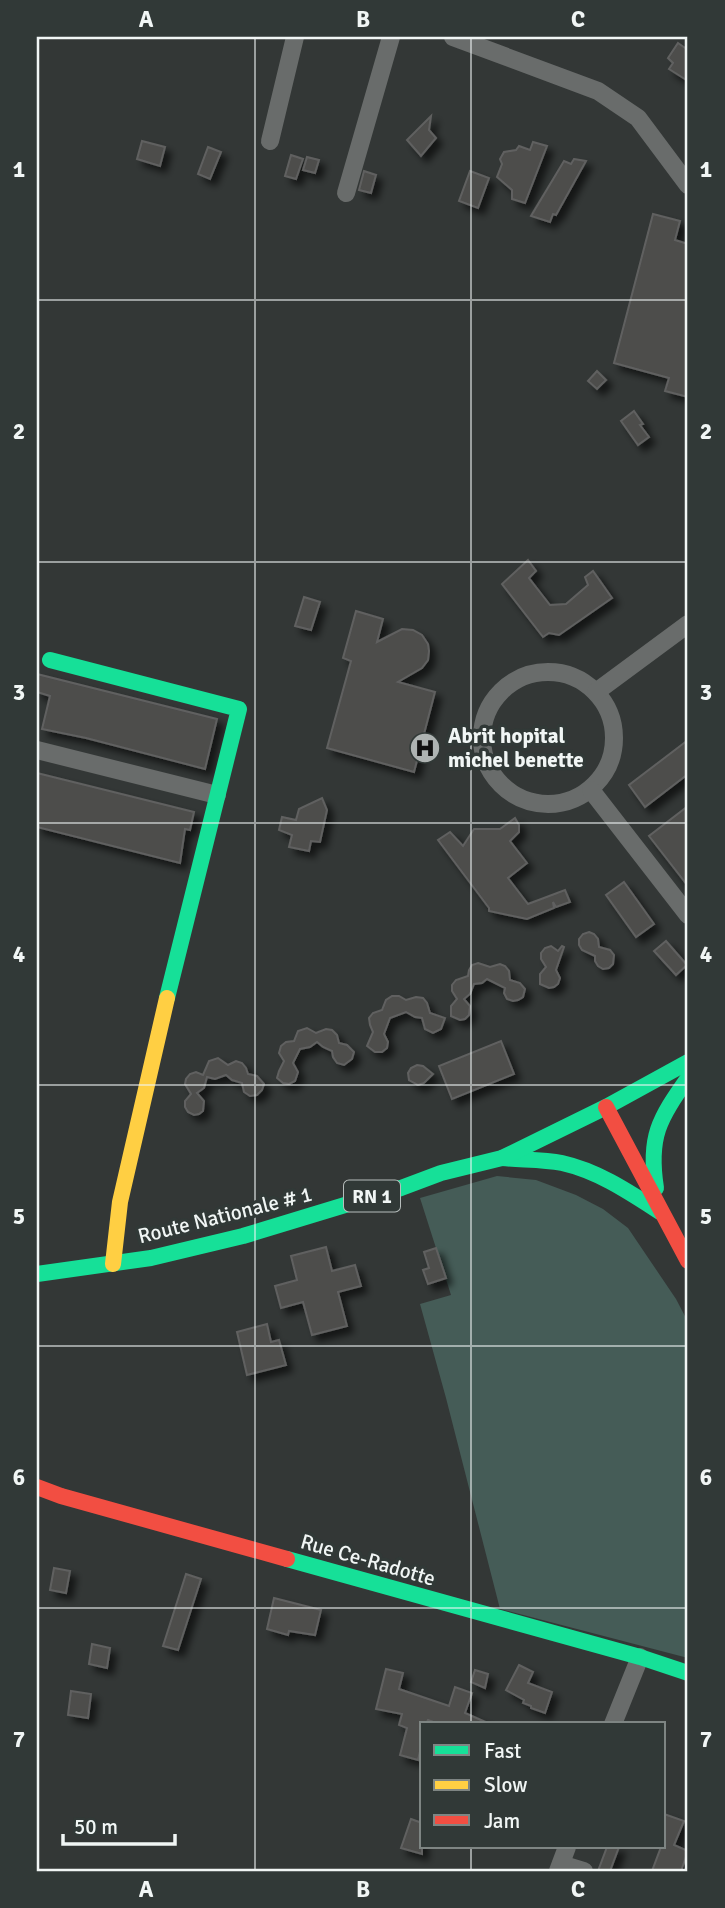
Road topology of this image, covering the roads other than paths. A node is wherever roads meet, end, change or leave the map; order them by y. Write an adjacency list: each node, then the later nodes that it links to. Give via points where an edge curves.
1 (295, 37): 4 (street)
2 (391, 37): 7 (street)
3 (453, 37): 5 (street, via 598,91 638,118)
4 (270, 141)
5 (682, 163): 6 (street)
6 (688, 185)
7 (346, 192)
8 (688, 624): 10 (street)
9 (50, 660): 13 (street, via 239,709)
10 (596, 691): 12 (street, via 609,710 615,731 605,773); 12 (street, via 579,678 558,671 536,672 515,680 492,703 482,735 494,777 529,802 551,805 572,801)
11 (37, 750): 13 (street)
12 (591, 790): 14 (street)
13 (217, 795): 21 (street, via 123,1189)
14 (688, 915)
15 (688, 1062): 17 (street, Route Nationale # 1 / RN 1)
16 (688, 1078): 19 (street, via 664,1111 653,1140 651,1158)
17 (606, 1107): 18 (street, Route Nationale # 1 / RN 1); 19 (street)
18 (502, 1158): 19 (street, via 562,1163 613,1183); 21 (street, Route Nationale # 1 / RN 1, via 243,1236)
19 (662, 1213): 20 (street)
20 (688, 1261)
21 (113, 1264): 22 (street, Route Nationale # 1 / RN 1)
22 (37, 1274)
23 (37, 1487): 24 (street, Rue Ce-Radotte)
24 (634, 1670): 25 (street, Rue Ce-Radotte); 26 (street)
25 (688, 1673)
26 (615, 1722)
27 (562, 1861): 28 (street)
28 (584, 1871)

